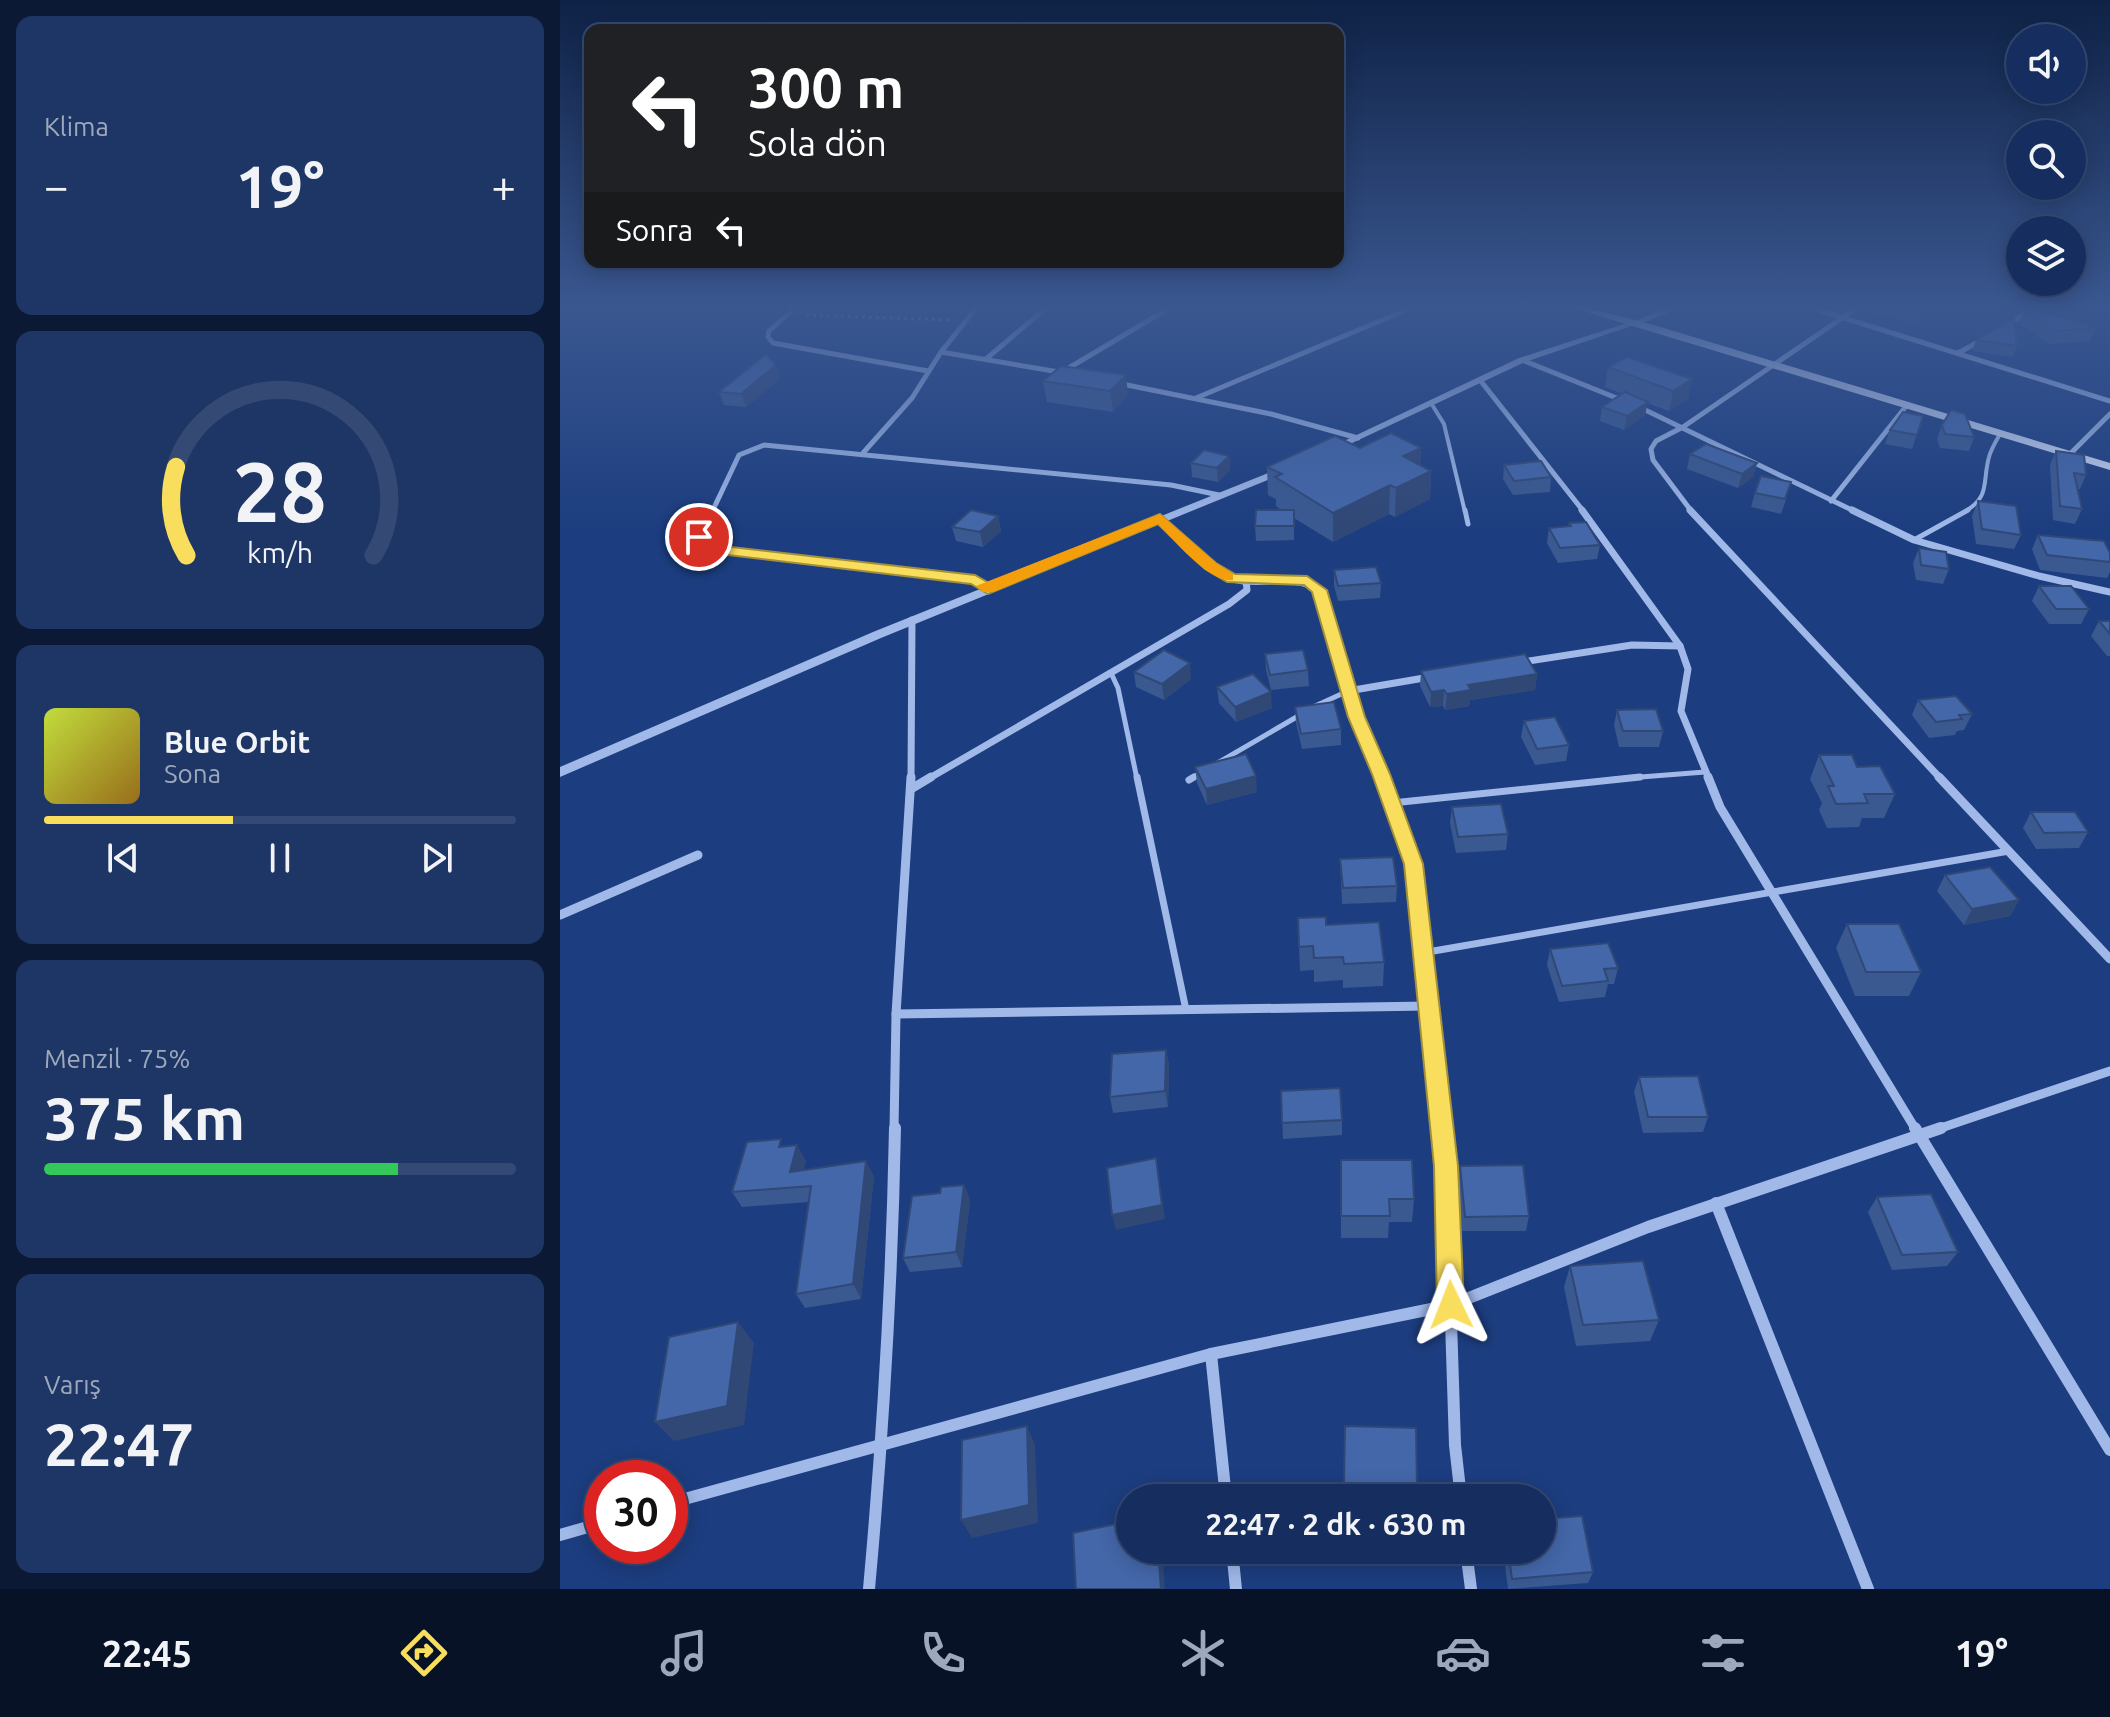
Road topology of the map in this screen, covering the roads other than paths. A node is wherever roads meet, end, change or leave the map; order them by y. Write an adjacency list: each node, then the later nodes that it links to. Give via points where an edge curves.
1 (922, 381): 18 (street)
2 (1104, 381): 10 (street)
3 (1237, 381): 10 (street)
4 (1478, 381): 12 (street)
5 (1481, 381): 32 (street, via 1596,527)
6 (1573, 381): 15 (street)
7 (1751, 381): 15 (street)
8 (1828, 381): 13 (main road)
9 (2047, 381): 11 (street)
10 (1195, 399): 17 (street)
11 (2110, 401)
12 (1431, 403): 17 (street); 26 (lane, via 1444,424)
13 (1907, 405): 16 (main road); 24 (street)
14 (2110, 414): 20 (street)
15 (1683, 427): 24 (street); 42 (street, via 1656,441 1653,460 1704,528)
16 (2000, 434): 20 (main road); 27 (lane, via 1978,504)
17 (1358, 438): 19 (street)
18 (863, 453): 23 (street, via 1171,485); 29 (street, via 764,445 745,450 699,544 975,580)
19 (1320, 454)
20 (2069, 455): 22 (main road)
21 (1294, 465): 23 (street)
22 (2110, 467)
23 (1219, 495): 25 (street)
24 (1831, 501): 27 (street)
25 (1160, 519): 28 (street, via 1210,566 1232,579); 29 (street)
26 (1468, 524)
27 (1914, 540): 30 (street)
28 (1246, 580): 34 (street, via 1247,590 1229,604); 36 (street, via 1307,581 1319,590)
29 (988, 589): 31 (street)
30 (2110, 592)
31 (912, 620): 37 (street); 40 (street)
32 (1680, 646): 33 (street, via 1632,645); 38 (street, via 1688,669 1681,711)
33 (1512, 663)
34 (1111, 673): 40 (street); 49 (lane)
35 (1437, 676): 36 (street)
36 (1348, 691): 39 (lane, via 1334,694); 41 (street)
37 (560, 772)
38 (1705, 772): 41 (lane); 44 (street)
39 (1189, 780)
40 (911, 789): 50 (street)
41 (1392, 803): 46 (street, via 1413,864)
42 (2009, 851): 44 (lane); 47 (street)
43 (698, 855): 45 (street)
44 (1771, 891): 46 (lane); 52 (street)
45 (560, 915)
46 (1422, 953): 48 (street)
47 (2110, 959)
48 (1428, 1006): 49 (street); 54 (street, via 1446,1166)
49 (1186, 1010): 50 (street)
50 (896, 1014): 56 (street, via 893,1243)
51 (2110, 1071): 52 (street)
52 (1920, 1133): 53 (street); 57 (street)
53 (1716, 1203): 54 (street); 68 (street)
54 (1451, 1305): 55 (street); 59 (street)
55 (1211, 1354): 56 (street); 58 (street)
56 (882, 1443): 60 (street); 65 (street)
57 (2110, 1450)
58 (1225, 1484)
59 (1459, 1484)
60 (688, 1498)
61 (584, 1528): 62 (street)
62 (560, 1535)
63 (1233, 1564): 66 (street)
64 (1468, 1564): 67 (street)
65 (869, 1589)
66 (1236, 1589)
67 (1471, 1589)
68 (1868, 1589)

